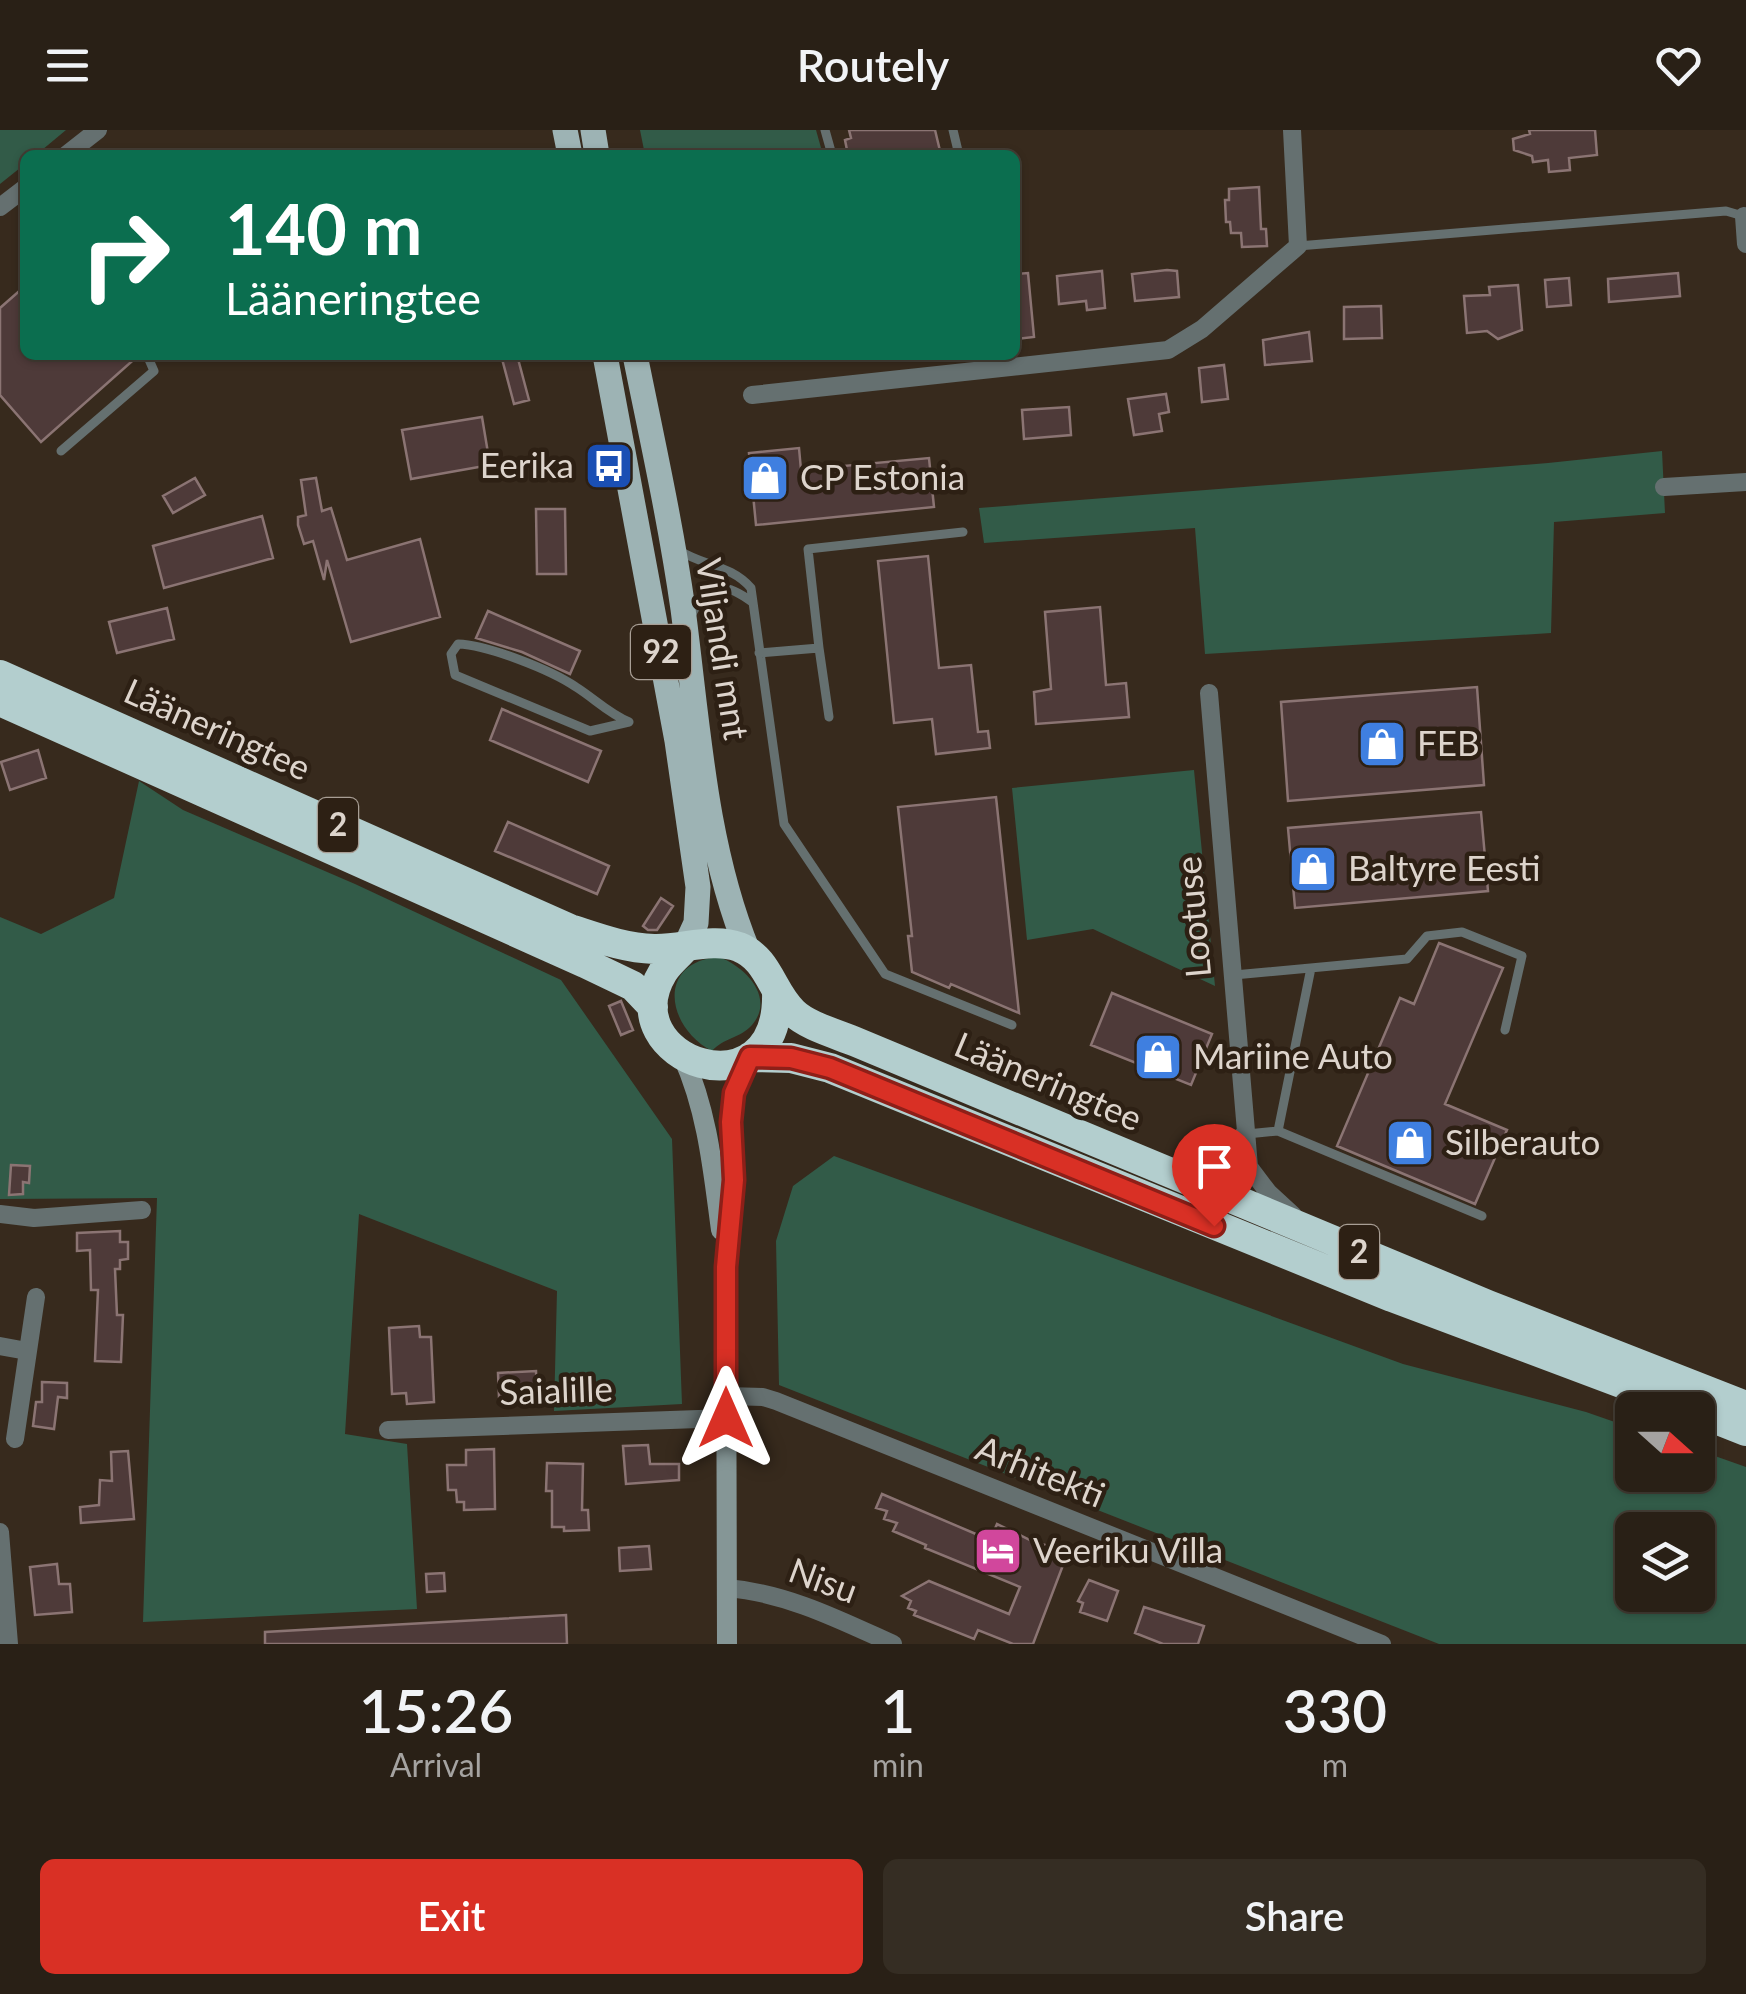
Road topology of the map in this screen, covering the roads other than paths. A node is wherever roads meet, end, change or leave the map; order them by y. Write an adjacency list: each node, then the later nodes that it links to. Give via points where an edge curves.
1 (98, 130): 3 (street)
2 (1292, 130): 8 (street)
3 (72, 150)
4 (20, 192): 5 (street)
5 (0, 207)
6 (1745, 215): 7 (street); 8 (lane)
7 (1746, 244)
8 (1298, 246): 12 (street, via 1168,350)
9 (149, 360): 13 (lane, via 154,371)
10 (606, 360): 27 (main road, Viljandi mnt / 92, via 698,887 696,923)
11 (635, 360): 17 (main road, Viljandi mnt / 92)
12 (752, 396)
13 (61, 451)
14 (1746, 482): 15 (street)
15 (1664, 486)
16 (963, 532): 20 (lane, via 808,550)
17 (670, 543): 18 (lane, via 740,575); 19 (main road, Viljandi mnt / 92)
18 (752, 602): 19 (lane, via 732,588 718,588 701,595); 21 (lane)
19 (685, 628): 28 (main road, Viljandi mnt / 92, via 713,828)
20 (819, 648): 21 (lane); 25 (lane)
21 (759, 653): 33 (lane, via 784,824 885,974)
22 (0, 675): 27 (highway, Lääneringtee / 2, via 570,929 616,944)
23 (1209, 694): 30 (street, Lootuse)
24 (0, 701): 32 (highway, Lääneringtee / 2, via 585,963 634,986)
25 (830, 717)
26 (628, 722): 26 (lane, via 575,686 480,645 458,644 450,654 454,675 590,730)
27 (684, 949): 28 (highway, Lääneringtee / 2, via 724,943); 32 (highway, via 664,970)
28 (748, 952): 31 (highway, Lääneringtee / 2)
29 (1310, 968): 30 (lane); 34 (lane, via 1407,959 1427,936 1462,932 1522,956); 37 (lane)
30 (1231, 975): 38 (street, Lootuse)
31 (777, 992): 36 (highway, via 772,1031); 40 (highway, Lääneringtee / 2, via 794,1014)
32 (653, 1007): 35 (highway, Lääneringtee / 2, via 661,1034)
33 (1012, 1025)
34 (1505, 1030)
35 (682, 1057): 36 (highway, Lääneringtee / 2, via 717,1067); 47 (street, via 708,1132)
36 (750, 1057): 43 (highway, Lääneringtee / 2, via 830,1068); 47 (street, via 734,1093)
37 (1278, 1131): 38 (lane); 45 (lane)
38 (1244, 1134): 39 (street, Lootuse); 40 (street, via 1204,1168)
39 (1249, 1167): 41 (street); 46 (street)
40 (1168, 1173): 41 (highway, Lääneringtee / 2)
41 (1230, 1200): 43 (street); 46 (highway, Lääneringtee / 2)
42 (142, 1210): 44 (street)
43 (1179, 1212): 51 (highway, Lääneringtee / 2)
44 (0, 1214)
45 (1482, 1216)
46 (1316, 1234): 52 (highway, Lääneringtee / 2)
47 (726, 1267): 53 (street)
48 (36, 1298): 50 (street)
49 (0, 1346): 50 (street)
50 (26, 1351): 57 (street)
51 (1646, 1392)
52 (1746, 1406)
53 (726, 1407): 55 (street, Saialille); 59 (street); 63 (street, Arhitekti, via 763,1397 776,1401)
54 (1715, 1419): 56 (highway, Lääneringtee / 2)
55 (388, 1430)
56 (1746, 1431)
57 (15, 1439)
58 (1, 1533): 60 (street)
59 (728, 1588): 61 (street); 62 (street, Nisu, via 810,1606)
60 (9, 1644)
61 (727, 1644)
62 (894, 1644)
63 (1382, 1644)

